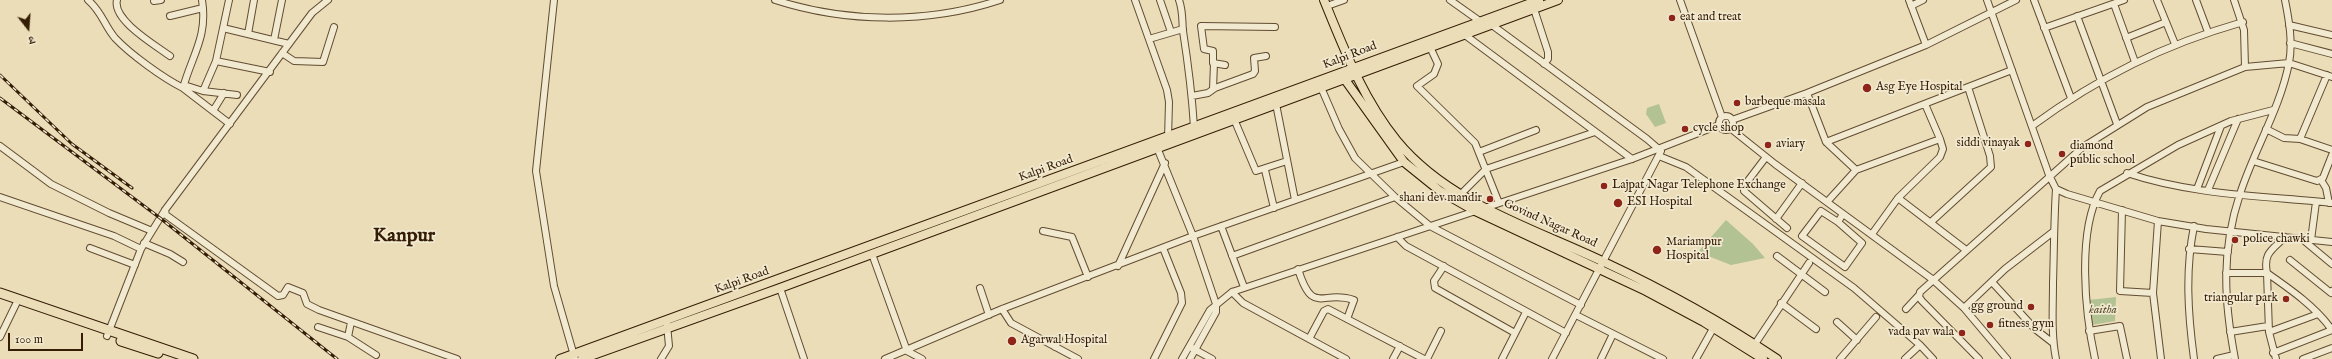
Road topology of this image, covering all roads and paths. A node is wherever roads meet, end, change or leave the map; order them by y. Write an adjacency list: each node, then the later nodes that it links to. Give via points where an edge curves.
1 (88, 0): 77 (street, via 101,12 115,38 165,77)
2 (117, 0): 61 (street, via 116,9 122,18)
3 (202, 0): 31 (street)
4 (229, 0): 43 (street)
5 (254, 0): 48 (street)
6 (282, 0): 53 (street)
7 (328, 0): 55 (street, via 312,13)
8 (554, 0): 247 (street, via 536,171 554,286)
9 (775, 0): 10 (street, via 800,8 842,15 891,17 941,14)
10 (1000, 0)
11 (1135, 0): 52 (street)
12 (1160, 0): 46 (street)
13 (1180, 0): 45 (street)
14 (1344, 0): 28 (street)
15 (1450, 0): 36 (street)
16 (1539, 0): 36 (main road, Kalpi Road)
17 (1558, 0): 32 (main road, Kalpi Road)
18 (1680, 0): 90 (street)
19 (1923, 0): 29 (street)
20 (1987, 0): 33 (street)
21 (2016, 0): 33 (street)
22 (2034, 0): 44 (street)
23 (2124, 0): 30 (street)
24 (2157, 0): 37 (street)
25 (2196, 0): 47 (street)
26 (2234, 0): 38 (street)
27 (2284, 0): 39 (street)
28 (1325, 3): 71 (main road, Govind Nagar Road)
29 (1910, 3): 57 (street)
30 (2114, 4): 35 (street); 51 (street)
31 (203, 8): 34 (street); 77 (street, via 203,28 198,50)
32 (1534, 8): 40 (main road, Kalpi Road); 67 (street, via 1548,52 1548,59)
33 (1991, 12): 57 (street); 70 (street)
34 (170, 16)
35 (2077, 16): 44 (street); 75 (street)
36 (1481, 22): 71 (main road, Kalpi Road)
37 (2166, 22): 51 (street); 56 (street)
38 (2243, 22): 47 (street); 69 (street)
39 (2289, 25): 49 (street); 54 (street)
40 (1492, 26): 50 (main road, Kalpi Road); 67 (street)
41 (334, 27): 59 (street, via 323,62 294,61)
42 (1275, 27): 65 (street, via 1201,26 1204,49 1213,51)
43 (223, 28): 48 (street); 63 (street)
44 (2044, 28): 85 (street)
45 (1183, 29): 46 (street); 84 (street)
46 (1171, 32): 52 (street)
47 (2208, 32): 56 (street)
48 (248, 34): 53 (street)
49 (2332, 35)
50 (1465, 36): 58 (main road, Kalpi Road); 103 (street)
51 (2126, 38): 64 (street)
52 (1148, 39): 105 (street, via 1168,96)
53 (274, 40): 55 (street)
54 (2290, 43): 60 (street); 66 (street)
55 (288, 44): 59 (street)
56 (2175, 44): 64 (street)
57 (1926, 45): 82 (street)
58 (1430, 48): 71 (main road, Kalpi Road); 112 (street, via 1438,64 1434,74 1417,86 1472,139)
59 (282, 53): 72 (street)
60 (2332, 54)
61 (170, 56)
62 (1266, 56): 79 (street, via 1254,58 1253,74)
63 (216, 61): 72 (street); 80 (street)
64 (2135, 62): 75 (street)
65 (1214, 63): 68 (street); 79 (street)
66 (2289, 63): 69 (street); 74 (street); 88 (street)
67 (1544, 64): 110 (street)
68 (1225, 65)
69 (2245, 67): 95 (street, via 2147,107)
70 (2012, 70): 78 (street); 97 (street)
71 (1353, 71): 73 (main road, Kalpi Road); 132 (main road, Govind Nagar Road, via 1397,141 1414,159)
72 (270, 72): 94 (street)
73 (1342, 75): 76 (main road, Kalpi Road); 119 (main road, Govind Nagar Road)
74 (2330, 76): 104 (street)
75 (2101, 81): 85 (street); 95 (street)
76 (1320, 84): 86 (main road, Kalpi Road); 99 (main road, Kalpi Road); 125 (street, via 1338,129 1355,158)
77 (183, 87): 80 (street); 89 (street)
78 (1968, 87): 87 (street); 152 (street, via 1990,156 1991,168)
79 (1213, 89): 84 (street, via 1208,93)
80 (203, 90): 81 (street)
81 (224, 93): 83 (street); 89 (street)
82 (1807, 93): 93 (street); 107 (street)
83 (237, 95)
84 (1192, 96): 99 (street)
85 (2071, 98): 97 (street)
86 (1276, 104): 91 (main road, Kalpi Road); 117 (street)
87 (1925, 104): 106 (street); 107 (street)
88 (2273, 110): 92 (street); 101 (street)
89 (213, 111): 94 (street)
90 (1722, 117): 93 (street, via 1729,116); 96 (street)
91 (1234, 119): 105 (main road, Kalpi Road); 122 (street, via 1255,169 1258,172)
92 (2238, 119): 98 (street); 131 (street)
93 (1732, 120): 100 (street)
94 (230, 124): 145 (street)
95 (2117, 124): 126 (street)
96 (1719, 125): 100 (street, via 1724,129); 110 (street)
97 (2032, 126): 126 (street)
98 (2220, 126): 124 (street); 130 (street)
99 (1194, 127): 105 (main road, Kalpi Road)
100 (1730, 128): 114 (street)
101 (2266, 129): 104 (street, via 2284,138); 118 (street)
102 (1536, 130): 112 (street)
103 (1595, 132): 116 (street); 121 (street)
104 (2300, 139): 111 (street)
105 (1169, 140): 108 (main road, Kalpi Road)
106 (1940, 140): 123 (street); 136 (street, via 1943,149 1940,157)
107 (1826, 142): 123 (street)
108 (1156, 145): 120 (street); 175 (main road, Kalpi Road); 219 (main road, Kalpi Road)
109 (0, 146): 157 (street, via 51,184)
110 (1660, 149): 113 (street); 116 (street)
111 (2332, 150)
112 (1479, 152): 121 (street)
113 (1659, 156): 185 (street); 238 (street, via 1686,167 1768,225 1854,288)
114 (1766, 157): 128 (street); 149 (street, via 1744,186 1744,191)
115 (2332, 158): 127 (street)
116 (1632, 159): 141 (street)
117 (1287, 161): 122 (street); 137 (street)
118 (2253, 161): 127 (street, via 2303,178); 133 (street)
119 (1404, 162): 125 (street); 147 (main road, Govind Nagar Road, via 1440,191)
120 (1165, 163): 162 (street); 183 (street)
121 (1486, 169): 132 (street); 141 (street)
122 (1265, 170): 143 (street)
123 (1856, 170): 139 (street)
124 (2127, 173): 130 (street, via 2150,181); 138 (street, via 2100,190)
125 (1372, 174): 135 (street); 137 (street)
126 (2049, 175): 129 (street); 173 (street)
127 (2321, 180): 142 (street)
128 (1802, 183): 139 (street); 149 (street)
129 (2056, 188): 138 (street); 159 (street)
130 (2198, 189): 131 (street)
131 (2208, 190): 133 (street)
132 (1461, 194): 144 (main road, Govind Nagar Road)
133 (2240, 194): 140 (street); 160 (street)
134 (0, 197): 171 (street, via 114,236)
135 (1395, 197): 154 (street); 176 (street)
136 (1898, 198): 152 (street); 161 (street)
137 (1295, 200): 143 (street)
138 (2094, 201): 146 (street); 225 (street, via 2087,233 2085,303)
139 (1827, 202): 148 (street)
140 (2316, 202): 142 (street); 166 (street)
141 (1498, 203): 144 (street)
142 (2330, 203)
143 (1274, 208): 153 (street)
144 (1484, 208): 147 (street); 185 (main road, Govind Nagar Road)
145 (165, 210): 157 (street); 216 (street, via 166,215 278,296 283,295 288,287 304,294 307,304)
146 (2122, 210): 150 (street); 199 (street, via 2120,291)
147 (1475, 211): 154 (street); 185 (main road, Govind Nagar Road)
148 (1843, 214): 151 (street); 161 (street)
149 (1776, 219): 156 (street)
150 (2158, 220): 155 (street); 199 (street)
151 (1838, 222): 151 (street, via 1821,211 1802,236 1845,267 1862,243)
152 (1931, 222): 173 (street)
153 (1221, 226): 162 (street); 176 (street)
154 (1430, 226): 163 (street); 206 (street)
155 (2194, 226): 160 (street); 172 (street)
156 (1788, 228)
157 (152, 231): 168 (street)
158 (1043, 231): 190 (street, via 1072,236)
159 (2053, 232): 192 (street); 236 (street)
160 (2230, 232): 164 (street); 174 (street)
161 (1872, 234): 191 (street)
162 (1192, 236): 170 (street); 205 (street)
163 (1398, 237): 184 (street, via 1406,246); 186 (street)
164 (2285, 237): 165 (street); 189 (street, via 2267,254)
165 (2302, 239): 166 (street); 182 (street)
166 (2311, 240): 167 (street)
167 (2332, 242)
168 (144, 243): 171 (street); 179 (street)
169 (90, 248): 181 (street)
170 (1163, 248): 183 (street); 260 (street, via 1181,293 1182,302)
171 (140, 249): 181 (street)
172 (2190, 249): 174 (street); 283 (street, via 2188,307)
173 (1966, 250): 191 (street)
174 (2228, 252): 188 (street)
175 (872, 254): 194 (main road, Kalpi Road); 243 (street)
176 (1232, 256): 193 (street)
177 (1777, 256): 187 (street)
178 (2290, 260): 200 (street)
179 (183, 262)
180 (1809, 263): 187 (street)
181 (135, 264): 227 (street)
182 (2332, 264)
183 (1118, 266): 190 (street)
184 (1444, 266): 210 (street); 228 (street, via 1434,281 1435,288)
185 (1602, 266): 206 (street); 218 (main road, Govind Nagar Road)
186 (1298, 270): 193 (street); 215 (street, via 1304,287 1311,296 1321,299 1354,300)
187 (1801, 273): 197 (street); 203 (street)
188 (2226, 273): 189 (street); 226 (street)
189 (2267, 273): 211 (street); 222 (street)
190 (1088, 277): 209 (street)
191 (1932, 279): 201 (street); 207 (street)
192 (1992, 282): 207 (street); 236 (street, via 2035,330)
193 (1244, 287): 196 (street)
194 (780, 288): 219 (main road, Kalpi Road); 256 (street)
195 (980, 288): 212 (street)
196 (1232, 292): 205 (street); 234 (street, via 1243,303)
197 (1825, 292)
198 (0, 293): 227 (highway)
199 (2153, 293): 282 (street)
200 (2332, 293)
201 (1919, 295): 208 (street); 277 (street)
202 (0, 299): 204 (highway)
203 (1781, 303): 221 (street); 237 (street)
204 (16, 304): 227 (highway); 231 (street)
205 (1216, 304): 241 (street, via 1216,312)
206 (1581, 305): 213 (street)
207 (1964, 308): 278 (street)
208 (1906, 309)
209 (1002, 310): 212 (street); 240 (street, via 1011,323)
210 (1526, 312): 228 (street); 229 (street)
211 (2318, 314): 222 (street); 223 (street)
212 (989, 315): 243 (street)
213 (1576, 315): 229 (street); 230 (street)
214 (1876, 317): 235 (street)
215 (1347, 319): 234 (street, via 1327,310); 239 (street)
216 (351, 322): 232 (street); 252 (street)
217 (1837, 322): 235 (street)
218 (1715, 324): 237 (main road, Govind Nagar Road); 271 (street); 272 (main road, Govind Nagar Road)
219 (667, 325): 247 (main road, Kalpi Road); 254 (main road, Kalpi Road); 255 (street, via 669,346)
220 (318, 327): 232 (street)
221 (1816, 329)
222 (2268, 329): 226 (street); 246 (street)
223 (2332, 330): 246 (street)
224 (1441, 331): 266 (street)
225 (2089, 331): 280 (street); 281 (street, via 2120,326)
226 (2230, 332): 248 (street)
227 (108, 333): 250 (highway); 251 (highway)
228 (1515, 333): 267 (street)
229 (1566, 333): 268 (street)
230 (1613, 334): 245 (street); 269 (street)
231 (0, 337)
232 (348, 337): 244 (street)
233 (1060, 339): 240 (street)
234 (1309, 339): 264 (street)
235 (1857, 340): 274 (street)
236 (2053, 343): 279 (street)
237 (1755, 344): 273 (main road, Govind Nagar Road)
238 (1920, 345): 275 (street); 276 (street)
239 (1400, 346): 265 (street); 266 (street)
240 (1055, 347): 259 (street)
241 (1192, 348): 261 (street); 262 (street); 263 (street)
242 (2332, 348): 249 (street)
243 (907, 351): 257 (street); 258 (street)
244 (376, 355)
245 (1652, 356): 270 (street)
246 (2275, 356)
247 (574, 357): 253 (main road, Kalpi Road)
248 (2235, 357): 284 (street)
249 (2317, 357): 285 (street)
250 (175, 359)
251 (193, 359)
252 (457, 359)
253 (560, 359)
254 (582, 359)
255 (661, 359)
256 (804, 359)
257 (884, 359)
258 (922, 359)
259 (1078, 359)
260 (1154, 359)
261 (1182, 359)
262 (1190, 359)
263 (1212, 359)
264 (1346, 359)
265 (1393, 359)
266 (1426, 359)
267 (1502, 359)
268 (1552, 359)
269 (1601, 359)
270 (1663, 359)
271 (1696, 359)
272 (1763, 359)
273 (1777, 359)
274 (1840, 359)
275 (1905, 359)
276 (1933, 359)
277 (1979, 359)
278 (2007, 359)
279 (2056, 359)
280 (2095, 359)
281 (2127, 359)
282 (2161, 359)
283 (2194, 359)
284 (2217, 359)
285 (2303, 359)

